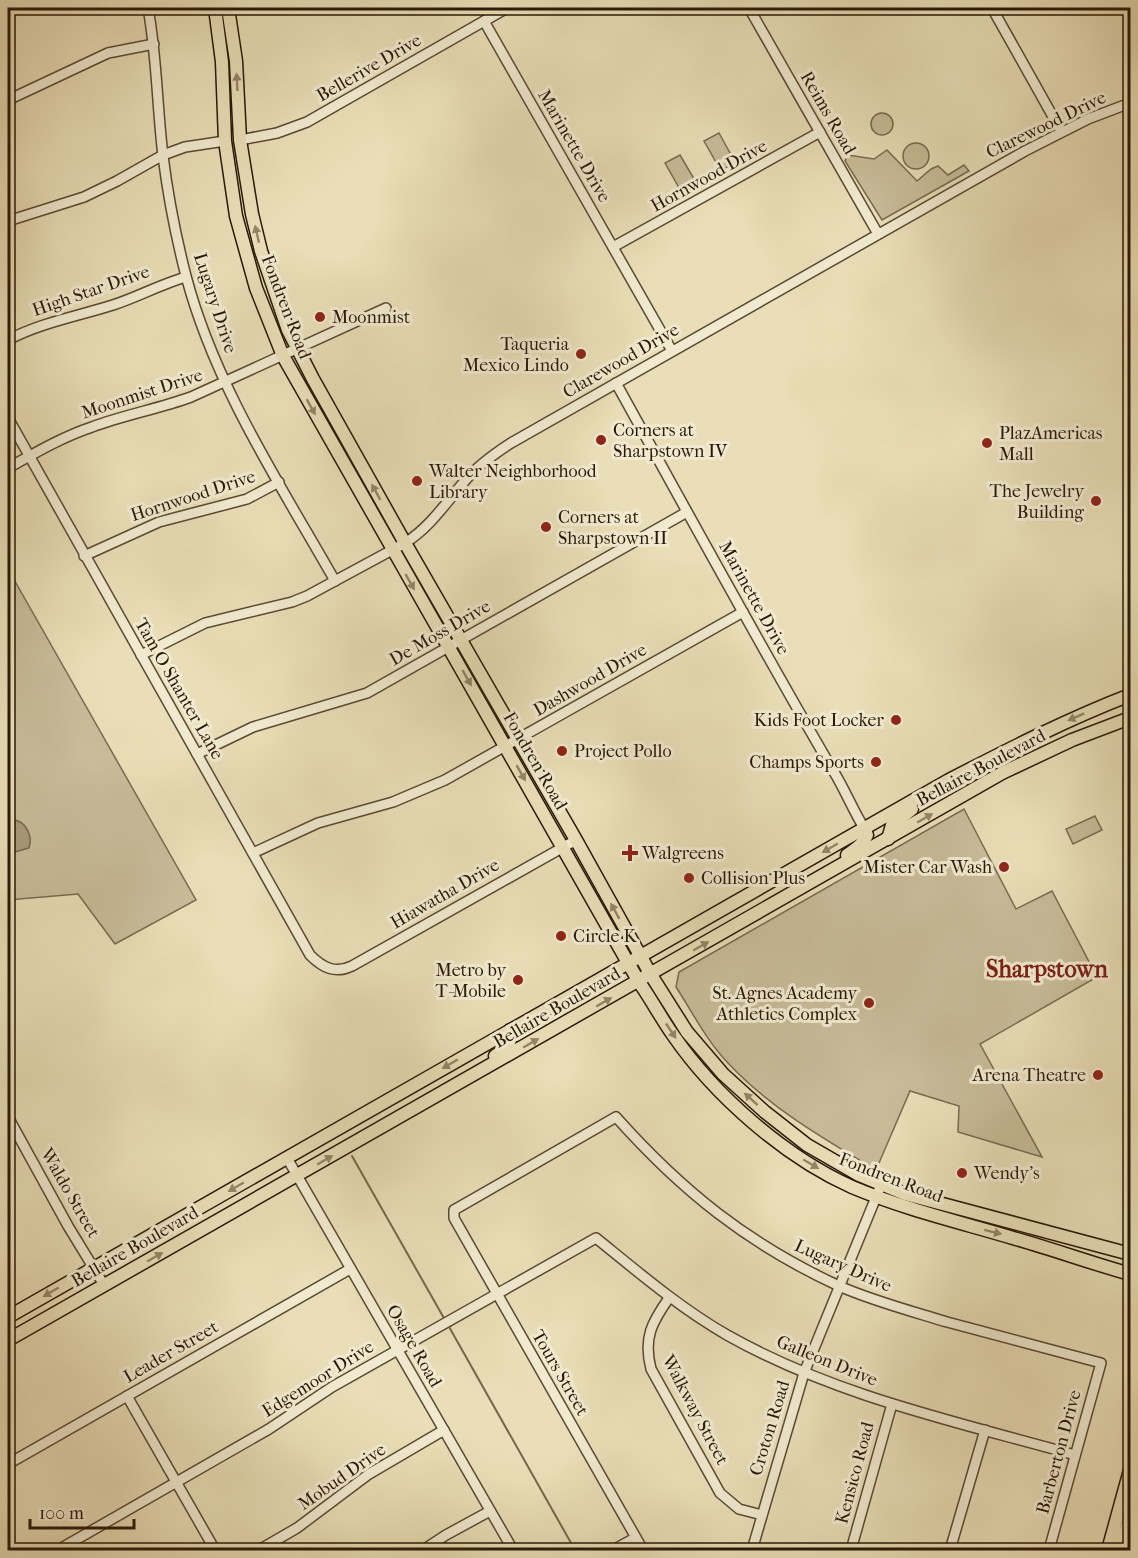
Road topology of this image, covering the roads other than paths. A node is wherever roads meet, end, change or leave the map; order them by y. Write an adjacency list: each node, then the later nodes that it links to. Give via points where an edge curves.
1 (148, 8): 8 (street, Lugary Drive)
2 (214, 8): 11 (main road, Fondren Road)
3 (228, 8): 14 (main road, Fondren Road, one-way to 3, via 236,61)
4 (507, 8): 7 (street, Bellerive Drive)
5 (749, 8): 13 (street, Reims Road)
6 (992, 8): 12 (street)
7 (484, 21): 14 (street, Bellerive Drive, via 307,122 278,133); 20 (street, Marinette Drive)
8 (154, 44): 9 (street, via 108,53); 16 (street, Lugary Drive)
9 (8, 100)
10 (1131, 103): 12 (street, Clarewood Drive)
11 (225, 111): 14 (main road); 15 (main road, Fondren Road)
12 (1062, 131): 19 (street, Clarewood Drive)
13 (820, 132): 19 (street, Reims Road); 20 (street, Hornwood Drive)
14 (240, 140): 17 (main road); 24 (main road, Fondren Road, one-way to 14, via 261,251)
15 (225, 141): 16 (street); 17 (main road, Fondren Road)
16 (163, 155): 18 (street, via 84,197); 21 (street, Lugary Drive)
17 (229, 167): 26 (main road, Fondren Road, via 248,260)
18 (8, 221)
19 (878, 234): 25 (street, Clarewood Drive)
20 (613, 247): 25 (street, Marinette Drive)
21 (186, 277): 23 (street, High Star Drive); 27 (street, Lugary Drive)
22 (386, 308): 24 (street, Moonmist Drive)
23 (8, 340)
24 (297, 349): 26 (street, Moonmist Drive); 34 (main road, Fondren Road, one-way to 24)
25 (672, 351): 28 (street, Clarewood Drive)
26 (283, 356): 27 (street, Moonmist Drive); 35 (main road, Fondren Road, one-way to 35)
27 (226, 382): 30 (street, Moonmist Drive, via 161,408 91,427); 32 (street, Lugary Drive)
28 (616, 383): 33 (street, Marinette Drive); 34 (street, Clarewood Drive, via 493,455 433,520)
29 (8, 418): 30 (street, Tam O Shanter Lane)
30 (29, 456): 31 (street, Moonmist Drive); 36 (street, Tam O Shanter Lane)
31 (8, 468)
32 (279, 482): 36 (street, Hornwood Drive, via 247,499 159,522); 37 (street, Lugary Drive)
33 (687, 512): 38 (street, Marinette Drive); 39 (street, De Moss Drive)
34 (405, 543): 35 (street, Clarewood Drive); 39 (main road, Fondren Road)
35 (392, 550): 37 (street, Clarewood Drive); 40 (main road, Fondren Road, one-way to 40)
36 (84, 556): 41 (street, Tam O Shanter Lane)
37 (335, 581): 41 (street, Clarewood Drive, via 292,602 205,623)
38 (743, 612): 44 (street, Dashwood Drive); 48 (street, Marinette Drive)
39 (461, 641): 40 (street, De Moss Drive); 44 (main road, Fondren Road)
40 (449, 647): 45 (main road, Fondren Road, one-way to 45); 46 (street, De Moss Drive, via 368,693 253,727)
41 (141, 655): 46 (street, Tam O Shanter Lane)
42 (1131, 695): 47 (main road, Bellaire Boulevard, one-way to 47, via 1026,739)
43 (1131, 718): 49 (main road, Bellaire Boulevard, one-way to 43, via 1025,761)
44 (518, 740): 45 (street, Dashwood Drive); 50 (main road, Fondren Road)
45 (506, 746): 51 (main road, Fondren Road, one-way to 51); 52 (street, Dashwood Drive, via 427,789 318,823)
46 (197, 754): 52 (street, Tam O Shanter Lane)
47 (921, 796): 48 (main road, Bellaire Boulevard); 49 (main road, via 892,825)
48 (864, 828): 53 (main road, via 867,835 862,844 826,867); 54 (main road, Bellaire Boulevard, one-way to 54)
49 (888, 839): 53 (main road, Bellaire Boulevard)
50 (576, 840): 51 (street, Hiawatha Drive); 54 (main road, Fondren Road, one-way to 50)
51 (563, 846): 54 (main road, Fondren Road); 55 (street, Hiawatha Drive, via 352,966)
52 (253, 853): 55 (street, Tam O Shanter Lane, via 310,955)
53 (814, 882): 56 (main road, Bellaire Boulevard, one-way to 53)
54 (634, 959): 56 (main road, Fondren Road); 57 (main road, Fondren Road); 58 (main road, Bellaire Boulevard)
55 (329, 969)
56 (651, 975): 57 (main road, Bellaire Boulevard); 59 (main road, Fondren Road, via 687,1032)
57 (639, 982): 60 (main road, Bellaire Boulevard, one-way to 57); 61 (main road, Fondren Road, one-way to 61, via 674,1037)
58 (510, 1030): 60 (main road, via 512,1037 505,1049 476,1067); 62 (main road, Bellaire Boulevard, one-way to 62)
59 (723, 1074): 61 (main road); 67 (main road, Fondren Road, one-way to 59, via 807,1145)
60 (464, 1081): 64 (main road, Bellaire Boulevard)
61 (713, 1084): 67 (main road, Fondren Road, one-way to 67, via 798,1157 852,1186)
62 (388, 1100): 64 (main road); 65 (main road, Bellaire Boulevard)
63 (8, 1117): 73 (street, Waldo Street)
64 (399, 1118): 66 (main road, Bellaire Boulevard, one-way to 64)
65 (287, 1158): 66 (street, Osage Road); 73 (main road, Bellaire Boulevard, one-way to 73)
66 (297, 1176): 74 (street, Osage Road); 76 (main road, Bellaire Boulevard, one-way to 66)
67 (879, 1190): 70 (main road, Fondren Road, one-way to 70, via 920,1212); 71 (main road, Fondren Road); 77 (street, Croton Road)
68 (454, 1210): 77 (street, Lugary Drive, via 616,1117 666,1171 736,1229); 78 (street, Tours Street, via 454,1218)
69 (596, 1238): 78 (street, Edgemoor Drive); 79 (street, Galleon Drive)
70 (1013, 1238): 71 (main road, via 1026,1235 1066,1246); 75 (main road, Fondren Road)
71 (1075, 1240): 72 (main road, Fondren Road)
72 (1131, 1254)
73 (94, 1268): 76 (street, Waldo Street); 80 (main road, Bellaire Boulevard, one-way to 80)
74 (350, 1269): 82 (street, Osage Road); 85 (street, Leader Street)
75 (1127, 1274)
76 (104, 1286): 81 (main road, Bellaire Boulevard)
77 (841, 1286): 83 (street, Lugary Drive, via 901,1309); 84 (street, Croton Road)
78 (496, 1295): 82 (street, Edgemoor Drive); 96 (street, Tours Street)
79 (669, 1298): 84 (street, Galleon Drive, via 727,1335); 94 (street, Walkway Street, via 651,1330 651,1369 720,1493 739,1509)
80 (8, 1317)
81 (8, 1341)
82 (398, 1350): 87 (street, Osage Road); 92 (street, Edgemoor Drive)
83 (1101, 1363): 89 (street, Barberton Drive)
84 (804, 1374): 86 (street, Galleon Drive); 94 (street, Croton Road)
85 (127, 1396): 90 (street, Leader Street); 92 (street)
86 (892, 1404): 88 (street, Galleon Drive); 105 (street, Kensico Road)
87 (444, 1430): 93 (street, Osage Road); 99 (street, Mobud Drive, via 369,1474)
88 (985, 1430): 89 (street, Galleon Drive); 106 (street)
89 (1076, 1455): 107 (street, Barberton Drive)
90 (8, 1464)
91 (1131, 1470): 108 (main road)
92 (177, 1483): 97 (street, Edgemoor Drive); 98 (street)
93 (490, 1510): 100 (street); 101 (street, Osage Road)
94 (762, 1515): 104 (street, Croton Road)
95 (1131, 1520): 109 (highway)
96 (635, 1538): 102 (street); 103 (street, Tours Street)
97 (58, 1551)
98 (215, 1551)
99 (259, 1551)
100 (423, 1551)
101 (513, 1551)
102 (613, 1551)
103 (643, 1551)
104 (752, 1551)
105 (851, 1551)
106 (950, 1551)
107 (1049, 1551)
108 (1107, 1551)
109 (1120, 1551)

